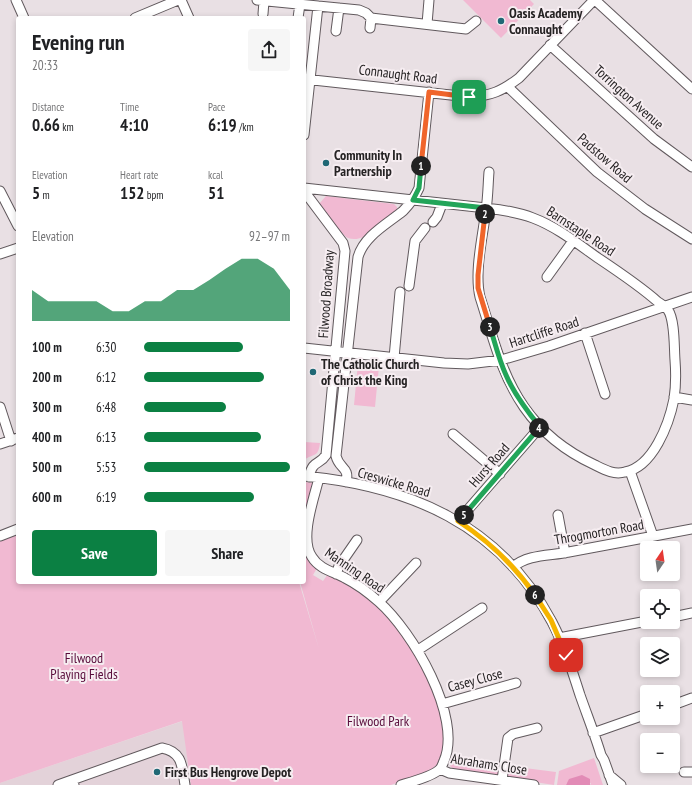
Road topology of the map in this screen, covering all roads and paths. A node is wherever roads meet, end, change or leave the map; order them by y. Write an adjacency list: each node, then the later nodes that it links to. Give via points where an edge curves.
1 (16, 0): 10 (street)
2 (180, 0): 11 (street); 12 (street)
3 (260, 0): 6 (street); 9 (street)
4 (429, 0): 16 (street)
5 (595, 0): 19 (street, Connaught Road); 22 (street)
6 (300, 4): 7 (street); 13 (street)
7 (318, 6): 8 (street); 20 (street)
8 (339, 8): 14 (street, via 363,11); 18 (street)
9 (263, 14)
10 (23, 16)
11 (140, 16)
12 (188, 16)
13 (298, 16)
14 (371, 18): 16 (street); 17 (street)
15 (476, 21): 16 (street, via 466,29)
16 (427, 24)
17 (370, 28)
18 (336, 31)
19 (550, 45): 21 (street, Connaught Road); 25 (street, Torrington Avenue, via 654,139)
20 (307, 79): 23 (street, Connaught Road); 24 (street)
21 (508, 87): 23 (street, Connaught Road, via 494,94 469,97); 36 (street, Padstow Road, via 597,172 645,209)
22 (692, 89)
23 (429, 92): 30 (street, via 419,188)
24 (306, 98)
25 (692, 167)
26 (489, 172): 32 (street)
27 (306, 188): 30 (street, Barnstaple Road)
28 (0, 192): 33 (street)
29 (306, 194): 47 (street, Filwood Broadway, via 345,246)
30 (413, 200): 31 (street, Barnstaple Road); 48 (street, Filwood Broadway, via 368,239 359,252)
31 (442, 204): 32 (street, Barnstaple Road); 34 (street)
32 (486, 208): 37 (street, Barnstaple Road, via 532,217); 50 (street, via 478,288)
33 (16, 222)
34 (433, 222)
35 (425, 228): 41 (street, via 415,241)
36 (692, 239)
37 (573, 241): 40 (street); 44 (street, Barnstaple Road)
38 (16, 249): 39 (street)
39 (0, 254)
40 (547, 277)
41 (409, 286)
42 (400, 292): 49 (street)
43 (692, 297): 44 (street, Hartcliffe Road)
44 (664, 306): 45 (street, Hartcliffe Road); 52 (street, via 668,309 673,329)
45 (585, 333): 50 (street, Hartcliffe Road); 51 (street)
46 (306, 348): 47 (street, Hartcliffe Road)
47 (336, 352): 48 (street, Hartcliffe Road); 61 (street, Filwood Broadway, via 326,455 311,468)
48 (348, 353): 49 (street, Hartcliffe Road); 63 (street, Filwood Broadway, via 336,456 348,475)
49 (394, 358): 50 (street, Hartcliffe Road, via 456,364)
50 (500, 360): 55 (street, via 514,391)
51 (605, 394)
52 (674, 397): 53 (street); 59 (street, via 664,430 652,452 645,462)
53 (692, 400)
54 (0, 407): 57 (street)
55 (540, 427): 59 (street, via 581,459 610,472); 60 (street, Hurst Road)
56 (453, 434): 60 (street)
57 (15, 439): 58 (street)
58 (0, 444)
59 (630, 471): 69 (street)
60 (500, 474): 65 (street, Hurst Road)
61 (306, 477): 62 (street, Creswicke Road)
62 (319, 478): 63 (street, Creswicke Road); 74 (street, Manning Road, via 308,529 307,547 312,558)
63 (346, 482): 65 (street, Creswicke Road, via 412,498)
64 (558, 515): 71 (street)
65 (458, 521): 73 (street, Creswicke Road, via 486,541)
66 (692, 529): 69 (street, Throgmorton Road)
67 (16, 530): 68 (street)
68 (0, 536)
69 (653, 536): 71 (street, Throgmorton Road)
70 (356, 540): 74 (street)
71 (565, 553): 73 (street, Throgmorton Road, via 522,560)
72 (416, 563): 75 (street)
73 (513, 567): 80 (street, Creswicke Road, via 539,601)
74 (336, 574): 75 (street, Manning Road, via 346,578)
75 (379, 602): 81 (street, Manning Road, via 399,623)
76 (482, 608): 81 (street)
77 (692, 613): 78 (street)
78 (680, 615)
79 (640, 622): 80 (street)
80 (560, 638): 88 (street, Creswicke Road)
81 (418, 650): 85 (street, Manning Road)
82 (516, 684): 85 (street, Casey Close)
83 (692, 698): 84 (street)
84 (680, 702)
85 (442, 704): 89 (street, Manning Road, via 449,742)
86 (640, 716): 88 (street)
87 (537, 728): 91 (street, via 513,734 508,738)
88 (593, 733): 90 (street, Creswicke Road)
89 (440, 769): 92 (street, Abrahams Close); 96 (street)
90 (609, 776): 98 (street, Creswicke Road); 99 (street)
91 (502, 780): 92 (street, Abrahams Close); 97 (street, Abrahams Close)
92 (479, 781)
93 (73, 783): 94 (street); 95 (street, via 162,748 176,754 182,764)
94 (58, 785)
95 (185, 785)
96 (401, 785)
97 (529, 785)
98 (613, 785)
99 (622, 785)

